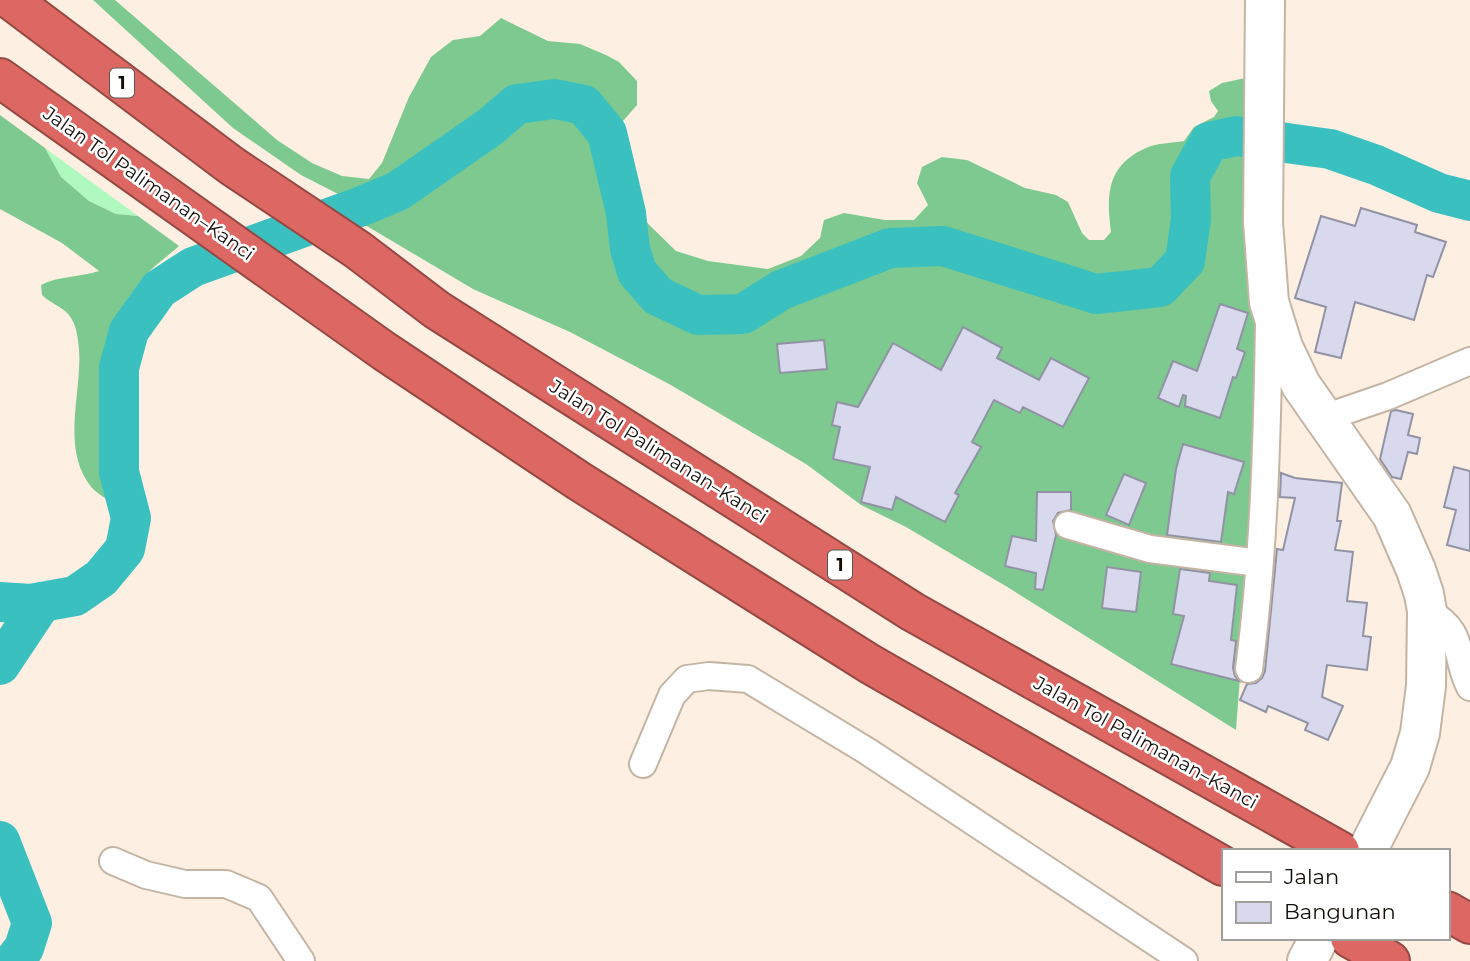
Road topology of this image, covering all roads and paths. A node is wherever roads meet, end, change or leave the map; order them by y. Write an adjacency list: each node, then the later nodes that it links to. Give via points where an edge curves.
1 (11, 0): 13 (highway, Jalan Tol Palimanan–Kanci / 1, via 232,166 358,250 437,310 913,612)
2 (1265, 0): 4 (street, via 1263,222)
3 (0, 78): 16 (highway, Jalan Tol Palimanan–Kanci, via 384,351 579,481 870,664)
4 (1269, 302): 6 (street, via 1291,366); 8 (street)
5 (1470, 361): 6 (street)
6 (1324, 418): 9 (street, via 1392,515 1416,570)
7 (1068, 525): 8 (street, via 1150,549)
8 (1259, 563): 10 (street)
9 (1427, 611): 11 (street, via 1452,630); 14 (street, via 1420,733 1410,766)
10 (1249, 669)
11 (1470, 687)
12 (643, 764): 22 (street, via 672,695 687,679 748,679 867,751)
13 (1336, 849)
14 (1368, 849)
15 (113, 861): 21 (street, via 185,884 226,884 259,898)
16 (1222, 865)
17 (1449, 912): 18 (highway)
18 (1470, 924)
19 (1319, 940): 23 (street)
20 (1353, 940): 24 (highway)
21 (302, 961)
22 (1184, 961)
23 (1307, 961)
24 (1390, 961)

